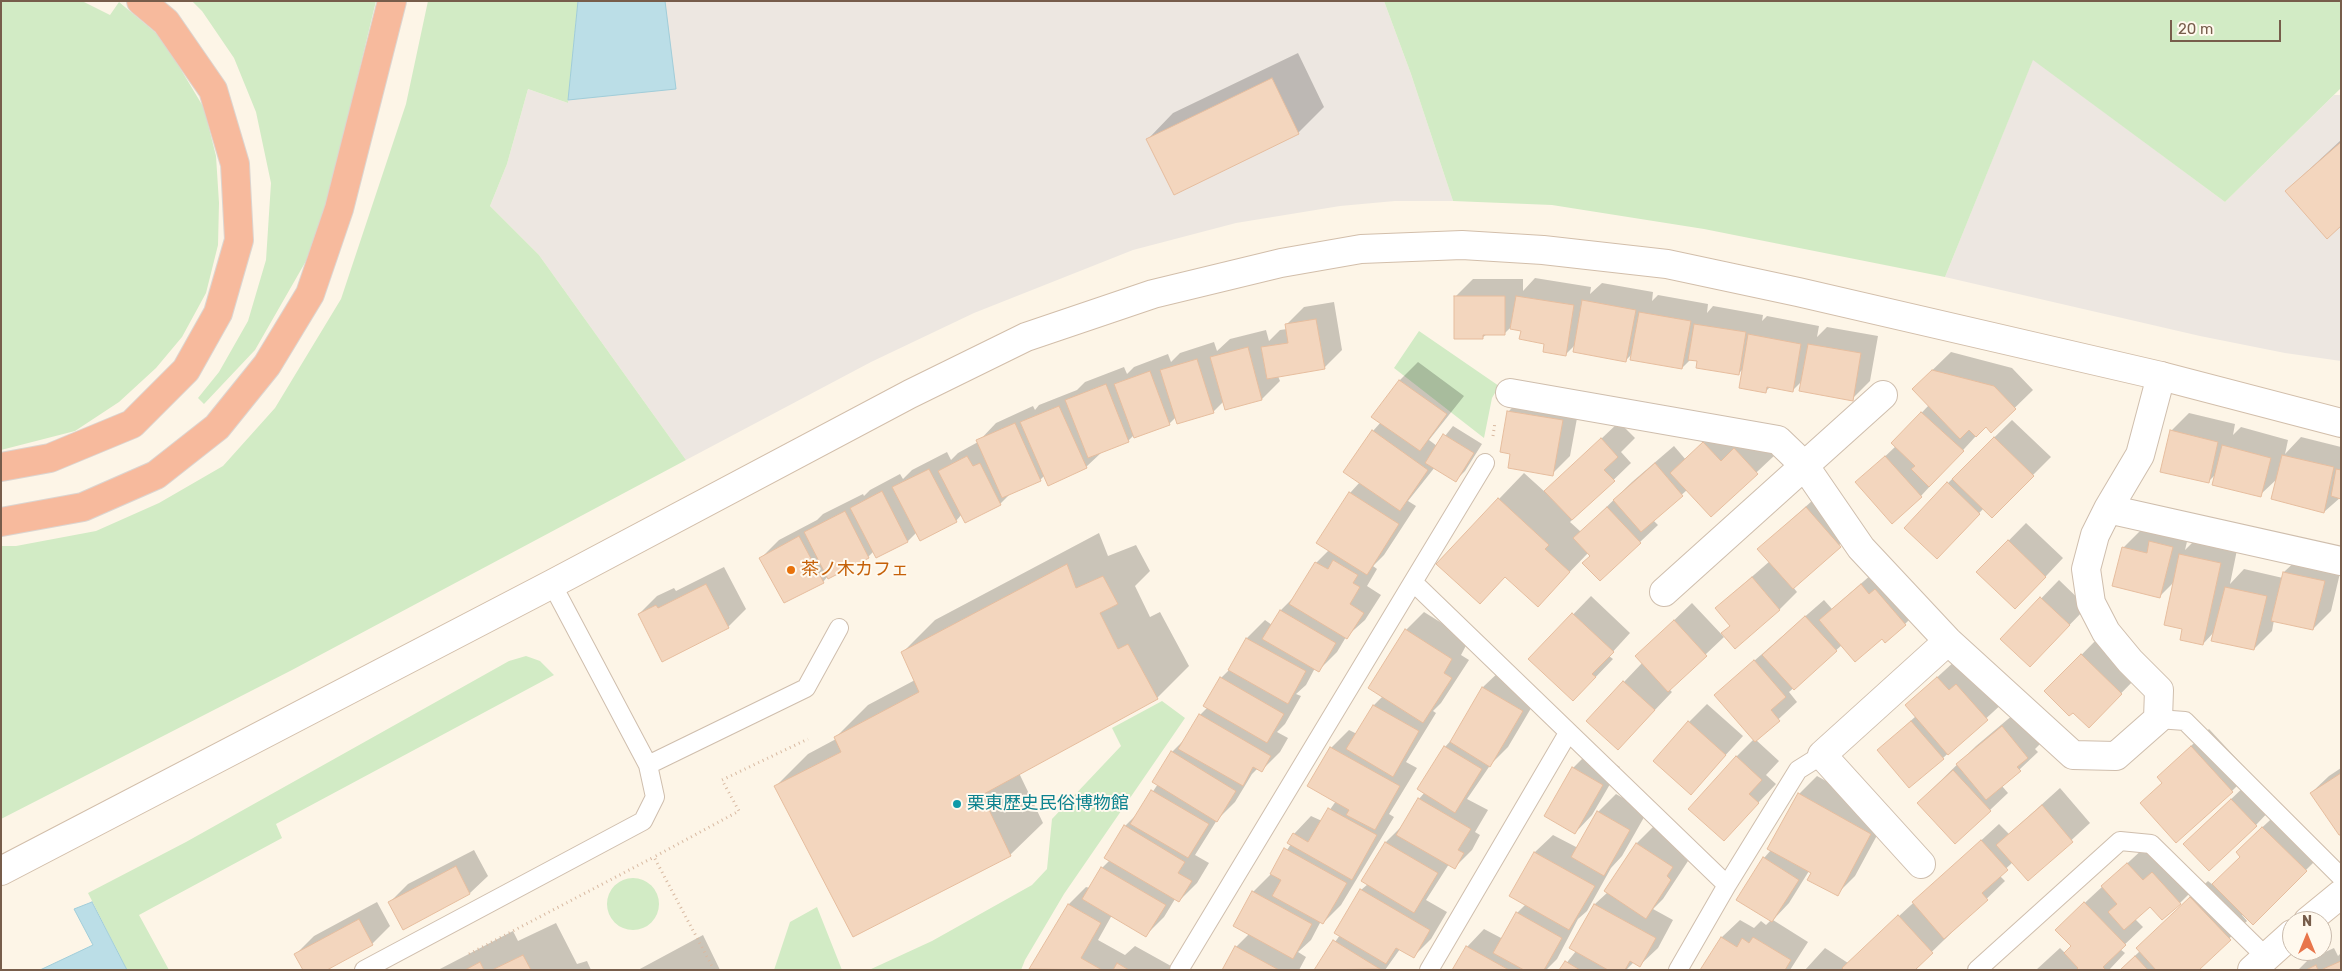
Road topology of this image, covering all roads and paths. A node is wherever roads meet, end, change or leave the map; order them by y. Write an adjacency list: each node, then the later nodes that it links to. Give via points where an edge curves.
1 (141, 1): 9 (highway, via 166,22 213,90 235,164 239,240 218,313 186,370 132,424 50,458)
2 (392, 1): 11 (highway, via 336,218 310,294 267,365 217,427 156,475 83,507)
3 (2161, 376): 6 (street); 10 (street, via 2140,455); 14 (street, via 1667,264 1462,245 1362,249 1281,263 1153,294 1026,337 910,394)
4 (1510, 392): 8 (street, via 1778,440)
5 (1883, 395): 8 (street)
6 (2341, 423)
7 (1485, 463): 13 (lane)
8 (1804, 465): 15 (street); 17 (street, via 1861,548)
9 (1, 467)
10 (2108, 509): 12 (street); 18 (street, via 2095,535 2086,569 2091,604 2106,632 2159,690)
11 (1, 522)
12 (2341, 561)
13 (1413, 582): 19 (lane); 35 (lane)
14 (552, 584): 22 (lane); 25 (street)
15 (1664, 592)
16 (839, 628): 22 (lane, via 806,688)
17 (1948, 641): 18 (street, via 2073,755 2116,756); 21 (street)
18 (2158, 720): 26 (lane, via 2185,721)
19 (1568, 733): 27 (lane); 36 (lane)
20 (808, 739): 23 (path, via 722,780 739,811)
21 (1822, 755): 24 (street); 27 (lane, via 1798,770)
22 (648, 765): 33 (lane, via 655,797 643,821)
23 (654, 856): 31 (path); 34 (path)
24 (1921, 864)
25 (1, 871)
26 (2341, 877)
27 (1727, 885): 37 (lane)
28 (2341, 894): 29 (street)
29 (2320, 911)
30 (2282, 943): 32 (street)
31 (469, 954)
32 (2258, 963): 38 (lane, via 2152,844 2120,841)
33 (364, 970)
34 (714, 970)
35 (1179, 970)
36 (1429, 970)
37 (1678, 970)
38 (1977, 970)

